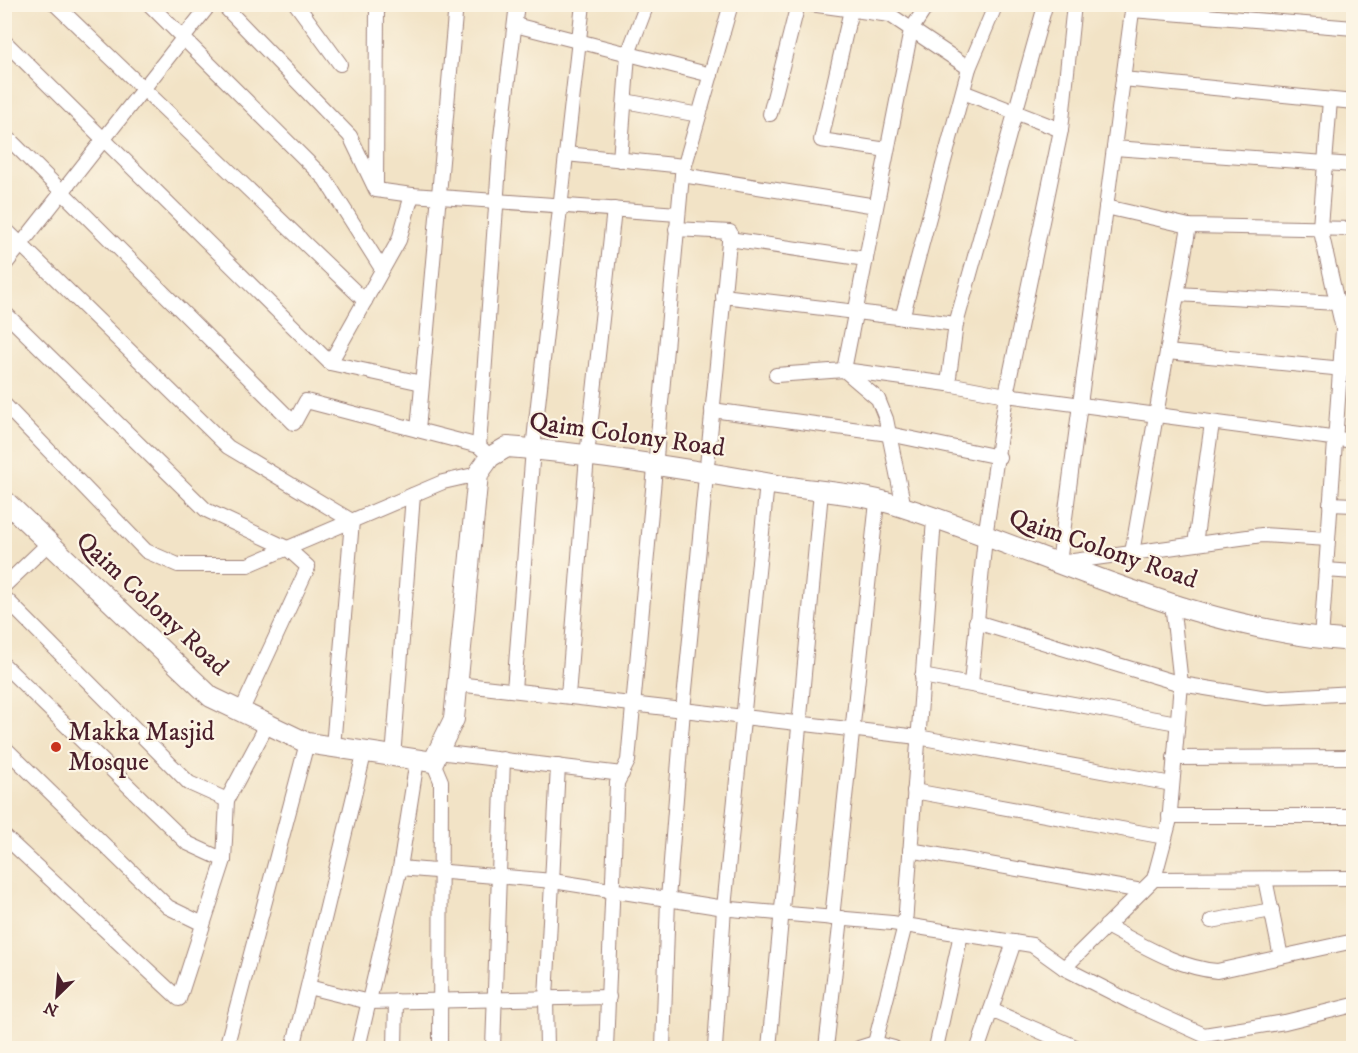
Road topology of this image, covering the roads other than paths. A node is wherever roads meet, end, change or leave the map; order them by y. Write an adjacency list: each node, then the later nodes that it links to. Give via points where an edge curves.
1 (55, 4): 31 (street)
2 (149, 4): 23 (street)
3 (210, 4): 23 (street)
4 (222, 4): 49 (street, via 350,136)
5 (377, 4): 49 (street)
6 (456, 4): 52 (street)
7 (516, 4): 20 (street)
8 (583, 4): 25 (street)
9 (647, 4): 26 (street)
10 (732, 4): 29 (street)
11 (798, 4): 36 (street)
12 (810, 4): 19 (street)
13 (928, 4): 22 (street)
14 (996, 4): 28 (street)
15 (1074, 4): 39 (street)
16 (298, 5): 27 (street)
17 (1045, 6): 37 (street)
18 (1132, 7): 21 (street); 30 (street)
19 (858, 9): 22 (street, via 890,15); 43 (street, via 821,140)
20 (515, 25): 25 (street); 53 (street)
21 (1353, 28)
22 (911, 30): 28 (street); 43 (street)
23 (183, 39): 31 (street); 68 (street, via 325,179)
24 (4, 40): 41 (street)
25 (578, 41): 26 (street); 44 (street)
26 (628, 54): 29 (street); 34 (street)
27 (340, 64)
28 (969, 68): 32 (street)
29 (711, 75): 38 (street)
30 (1123, 79): 33 (street); 42 (street)
31 (144, 89): 41 (street); 71 (street)
32 (963, 92): 37 (street); 76 (street)
33 (1330, 100): 35 (street); 46 (street)
34 (625, 101): 38 (street); 45 (street)
35 (1353, 102)
36 (770, 114)
37 (1015, 114): 39 (street); 77 (street)
38 (699, 115): 48 (street)
39 (1061, 130): 85 (street)
40 (4, 134): 50 (street)
41 (104, 139): 50 (street); 79 (street)
42 (1114, 148): 46 (street); 56 (street)
43 (887, 150): 55 (street)
44 (566, 154): 45 (street); 54 (street)
45 (620, 160): 48 (street)
46 (1325, 164): 47 (street); 60 (street)
47 (1353, 165)
48 (683, 170): 55 (street); 58 (street)
49 (375, 190): 51 (street)
50 (63, 192): 65 (street); 91 (street, via 294,423 306,401)
51 (412, 195): 52 (street); 68 (street, via 399,240)
52 (439, 197): 53 (street); 83 (street)
53 (496, 200): 54 (street); 96 (street)
54 (560, 205): 57 (street); 95 (street)
55 (876, 206): 66 (street)
56 (1106, 207): 59 (street); 87 (street)
57 (614, 209): 58 (street); 97 (street)
58 (678, 214): 62 (street)
59 (1189, 226): 60 (street); 69 (street)
60 (1320, 227): 63 (street); 72 (street)
61 (4, 228): 65 (street)
62 (676, 229): 64 (street, via 730,232); 99 (street)
63 (1353, 229)
64 (729, 239): 66 (street); 70 (street)
65 (21, 244): 67 (street); 111 (street, via 228,447)
66 (866, 259): 75 (street)
67 (4, 266)
68 (382, 269): 71 (street)
69 (1177, 294): 72 (street); 78 (street)
70 (723, 296): 75 (street); 88 (street)
71 (365, 301): 79 (street)
72 (1337, 303): 73 (street); 81 (street)
73 (1353, 304)
74 (4, 312): 116 (street, via 206,510)
75 (855, 312): 76 (street); 80 (street)
76 (902, 318): 77 (street)
77 (956, 324): 84 (street)
78 (1167, 352): 81 (street); 89 (street)
79 (330, 363): 83 (street)
80 (844, 370): 82 (street); 84 (street); 92 (street, via 878,399)
81 (1347, 370): 93 (street)
82 (776, 375)
83 (422, 383): 91 (street)
84 (948, 384): 85 (street)
85 (1006, 395): 87 (street); 98 (street)
86 (4, 404): 116 (street, via 146,551 178,565 248,565)
87 (1081, 404): 89 (street); 118 (street)
88 (712, 410): 92 (street); 100 (street)
89 (1156, 415): 90 (street); 117 (street)
90 (1212, 423): 93 (street); 115 (street)
91 (418, 430): 96 (street)
92 (889, 434): 98 (street); 109 (street)
93 (1335, 440): 94 (street); 107 (street)
94 (1353, 441)
95 (533, 449): 96 (street, Qaim Colony Road, via 507,447); 97 (street, Qaim Colony Road); 132 (street)
96 (485, 452): 101 (street)
97 (587, 456): 99 (street, Qaim Colony Road); 134 (street)
98 (999, 457): 112 (street)
99 (653, 465): 100 (street, Qaim Colony Road); 135 (street)
100 (706, 472): 102 (street, Qaim Colony Road); 136 (street)
101 (478, 474): 104 (street, via 443,482); 129 (street)
102 (767, 483): 103 (street, Qaim Colony Road); 138 (street)
103 (821, 492): 106 (street, Qaim Colony Road); 141 (street)
104 (413, 495): 111 (street); 149 (street)
105 (4, 500): 114 (street, Qaim Colony Road)
106 (878, 501): 109 (street, Qaim Colony Road); 142 (street)
107 (1330, 504): 108 (street); 113 (street)
108 (1353, 505)
109 (904, 508): 110 (street, Qaim Colony Road)
110 (934, 519): 112 (street, Qaim Colony Road); 128 (street)
111 (352, 521): 116 (street); 146 (street)
112 (986, 537): 118 (street, Qaim Colony Road); 124 (street)
113 (1328, 539): 115 (street, via 1262,535); 119 (street)
114 (48, 544): 121 (street); 137 (street, Qaim Colony Road, via 211,697)
115 (1195, 544): 117 (street)
116 (287, 548): 137 (street, via 308,567)
117 (1132, 553): 118 (street)
118 (1059, 563): 123 (street, Qaim Colony Road)
119 (1326, 570): 120 (street); 125 (street)
120 (1353, 572)
121 (4, 586)
122 (4, 597): 157 (street, via 189,783)
123 (1172, 603): 125 (street, Qaim Colony Road, via 1245,625); 131 (street)
124 (976, 622): 130 (street); 131 (street)
125 (1321, 639): 126 (street, Qaim Colony Road)
126 (1353, 641)
127 (4, 665): 163 (street, via 187,843)
128 (922, 676): 130 (street); 143 (street)
129 (458, 684): 132 (street); 150 (street, via 454,719)
130 (971, 684): 139 (street)
131 (1181, 684): 133 (street, via 1267,698); 139 (street)
132 (514, 690): 134 (street)
133 (1353, 693)
134 (567, 696): 135 (street)
135 (632, 704): 136 (street); 154 (street, via 628,761)
136 (683, 710): 138 (street); 173 (street)
137 (241, 712): 140 (street, Qaim Colony Road)
138 (745, 719): 141 (street); 174 (street)
139 (1177, 723): 151 (street)
140 (267, 725): 144 (street, Qaim Colony Road); 157 (street)
141 (800, 725): 142 (street); 176 (street)
142 (851, 730): 143 (street); 177 (street)
143 (918, 737): 155 (street); 156 (street)
144 (307, 743): 146 (street, Qaim Colony Road); 198 (street)
145 (4, 747): 179 (street, via 168,907)
146 (333, 747): 147 (street, Qaim Colony Road)
147 (364, 754): 149 (street, Qaim Colony Road); 187 (street)
148 (1353, 757): 151 (street)
149 (393, 758): 150 (street, Qaim Colony Road)
150 (429, 758): 152 (street); 164 (street); 165 (street, via 441,781)
151 (1174, 758): 155 (street)
152 (503, 759): 153 (street); 166 (street)
153 (558, 766): 154 (street); 170 (street)
154 (622, 774): 171 (street, via 617,783)
155 (1172, 784): 158 (street)
156 (914, 791): 161 (street); 162 (street)
157 (226, 800): 163 (street)
158 (1169, 816): 159 (street); 161 (street)
159 (1353, 816)
160 (5, 836): 179 (street, via 179,999)
161 (1165, 837): 168 (street)
162 (910, 850): 172 (street); 180 (street)
163 (224, 860): 179 (street)
164 (400, 868): 165 (street); 193 (street)
165 (441, 872): 166 (street); 191 (street)
166 (498, 876): 170 (street); 190 (street)
167 (1353, 878): 169 (street)
168 (1154, 879): 169 (street); 172 (street)
169 (1265, 879): 175 (street)
170 (552, 882): 171 (street); 189 (street)
171 (614, 891): 173 (street); 188 (street)
172 (1142, 891): 181 (street)
173 (668, 899): 174 (street); 206 (street)
174 (724, 908): 176 (street); 207 (street)
175 (1272, 910): 178 (street); 185 (street)
176 (781, 913): 177 (street); 208 (street)
177 (836, 918): 180 (street); 209 (street)
178 (1211, 921)
179 (203, 924)
180 (905, 925): 182 (street); 196 (street)
181 (1107, 926): 185 (street, via 1176,961 1203,970 1217,971); 186 (street)
182 (961, 934): 184 (street); 212 (street)
183 (1353, 941): 185 (street)
184 (1014, 942): 186 (street, via 1032,945); 195 (street)
185 (1281, 957)
186 (1064, 968): 197 (street)
187 (308, 987): 193 (street); 199 (street)
188 (609, 997): 189 (street); 205 (street)
189 (546, 998): 190 (street); 204 (street)
190 (493, 999): 191 (street); 203 (street)
191 (440, 1000): 192 (street); 202 (street)
192 (396, 1001): 193 (street); 201 (street)
193 (369, 1002): 200 (street)
194 (1353, 1005): 197 (street)
195 (991, 1010): 213 (street); 214 (street)
196 (875, 1042): 210 (street); 211 (street)
197 (1203, 1042)
198 (226, 1048)
199 (293, 1048)
200 (358, 1048)
201 (395, 1048)
202 (440, 1048)
203 (493, 1048)
204 (547, 1048)
205 (606, 1048)
206 (663, 1048)
207 (715, 1048)
208 (769, 1048)
209 (826, 1048)
210 (859, 1048)
211 (894, 1048)
212 (936, 1048)
213 (978, 1048)
214 (1078, 1048)

